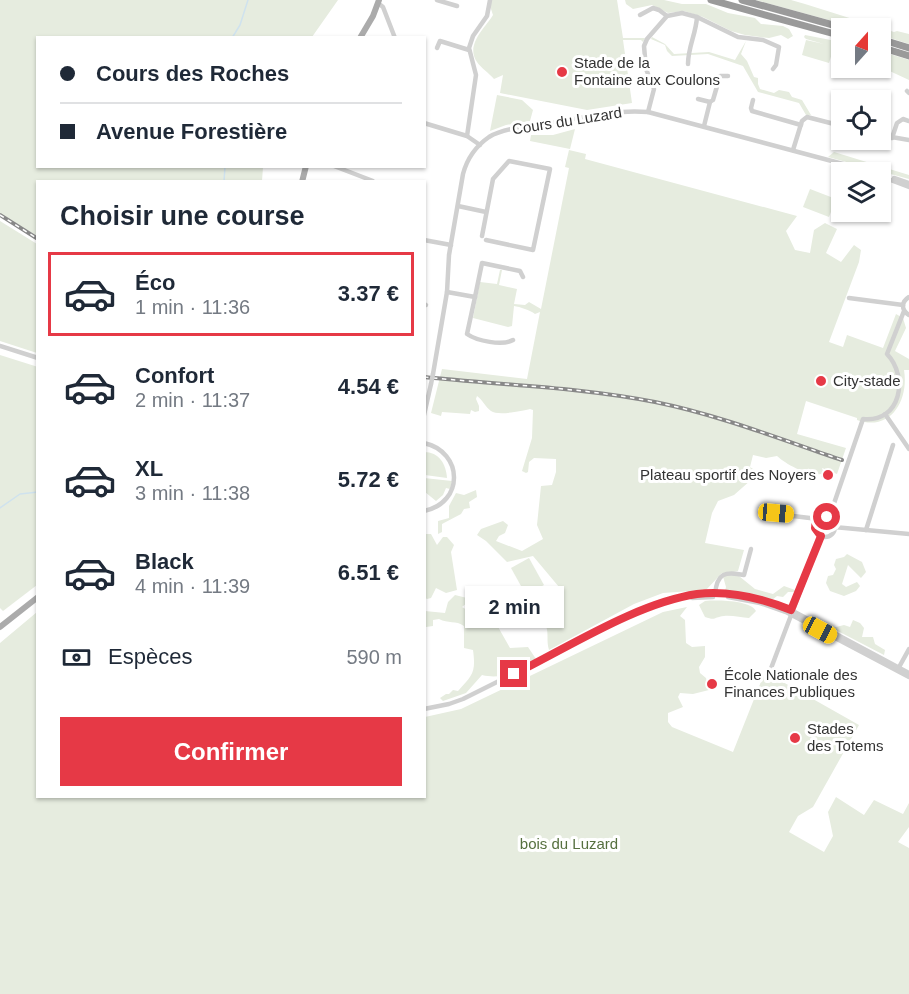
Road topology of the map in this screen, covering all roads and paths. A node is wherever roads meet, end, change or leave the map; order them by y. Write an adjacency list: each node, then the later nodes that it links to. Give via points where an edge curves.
1 (437, 0): 6 (street)
2 (490, 0): 17 (street, via 487,16)
3 (711, 0): 11 (highway)
4 (742, 0): 10 (highway)
5 (378, 1): 12 (main road); 13 (street)
6 (456, 6)
7 (640, 15): 8 (street, via 653,8)
8 (667, 16): 9 (street, via 682,13); 26 (street, via 644,46 646,69 654,89)
9 (697, 17): 20 (street); 21 (street, via 730,34 779,45)
10 (831, 24)
11 (831, 33)
12 (361, 36)
13 (394, 36)
14 (891, 42): 16 (highway)
15 (437, 48): 17 (street, via 440,41)
16 (909, 48)
17 (469, 50): 32 (street, via 476,75)
18 (891, 50): 19 (highway)
19 (909, 56)
20 (688, 64)
21 (773, 69)
22 (728, 76): 25 (street, via 720,76)
23 (698, 99): 25 (street)
24 (753, 100): 30 (street, via 752,111)
25 (710, 102): 31 (street)
26 (648, 112): 31 (street, Cours du Luzard); 35 (street, Cours du Luzard, via 622,111 513,129 493,135)
27 (909, 121): 33 (street, via 897,123)
28 (831, 123): 30 (street, via 809,117)
29 (426, 124): 32 (street)
30 (801, 125): 36 (street)
31 (704, 126): 36 (street, Cours du Luzard)
32 (467, 136): 35 (street)
33 (892, 138): 34 (street)
34 (909, 141)
35 (480, 145): 42 (street, via 466,166)
36 (793, 150): 37 (street, Cours du Luzard)
37 (836, 162)
38 (339, 168): 40 (street)
39 (891, 179): 41 (street)
40 (370, 180)
41 (909, 185)
42 (458, 206): 43 (street); 45 (street)
43 (486, 212): 43 (street, via 494,180 509,161 550,169 533,249 484,238)
44 (426, 240): 45 (street)
45 (451, 245): 47 (street)
46 (523, 277): 48 (street, via 520,271 482,263)
47 (447, 292): 48 (street); 56 (street, bridge)
48 (475, 297): 53 (street, via 467,334 502,343)
49 (909, 297): 51 (street)
50 (849, 298): 51 (street)
51 (903, 305): 52 (street)
52 (907, 313): 57 (street, via 887,354 900,370 903,385 898,401)
53 (513, 340)
54 (0, 346): 55 (street)
55 (36, 357)
56 (426, 401)
57 (885, 414): 60 (street); 63 (street, via 863,419)
58 (426, 444): 61 (street, via 445,453 454,479 443,503)
59 (893, 445): 66 (street)
60 (909, 449)
61 (426, 511)
62 (760, 512): 64 (street)
63 (829, 518): 64 (street); 65 (street)
64 (818, 519): 68 (street, via 815,528)
65 (834, 527): 66 (street); 68 (street, via 830,535)
66 (866, 530): 67 (street)
67 (909, 534)
68 (821, 536): 72 (street)
69 (751, 549): 70 (street, via 744,575 723,574 717,581)
70 (715, 595): 72 (street, via 752,597); 78 (street, via 674,599 645,608 463,699)
71 (36, 599): 73 (main road)
72 (792, 612): 75 (street); 76 (street)
73 (0, 627)
74 (909, 649): 75 (street)
75 (898, 669): 77 (street)
76 (770, 670)
77 (908, 674)
78 (426, 709)

